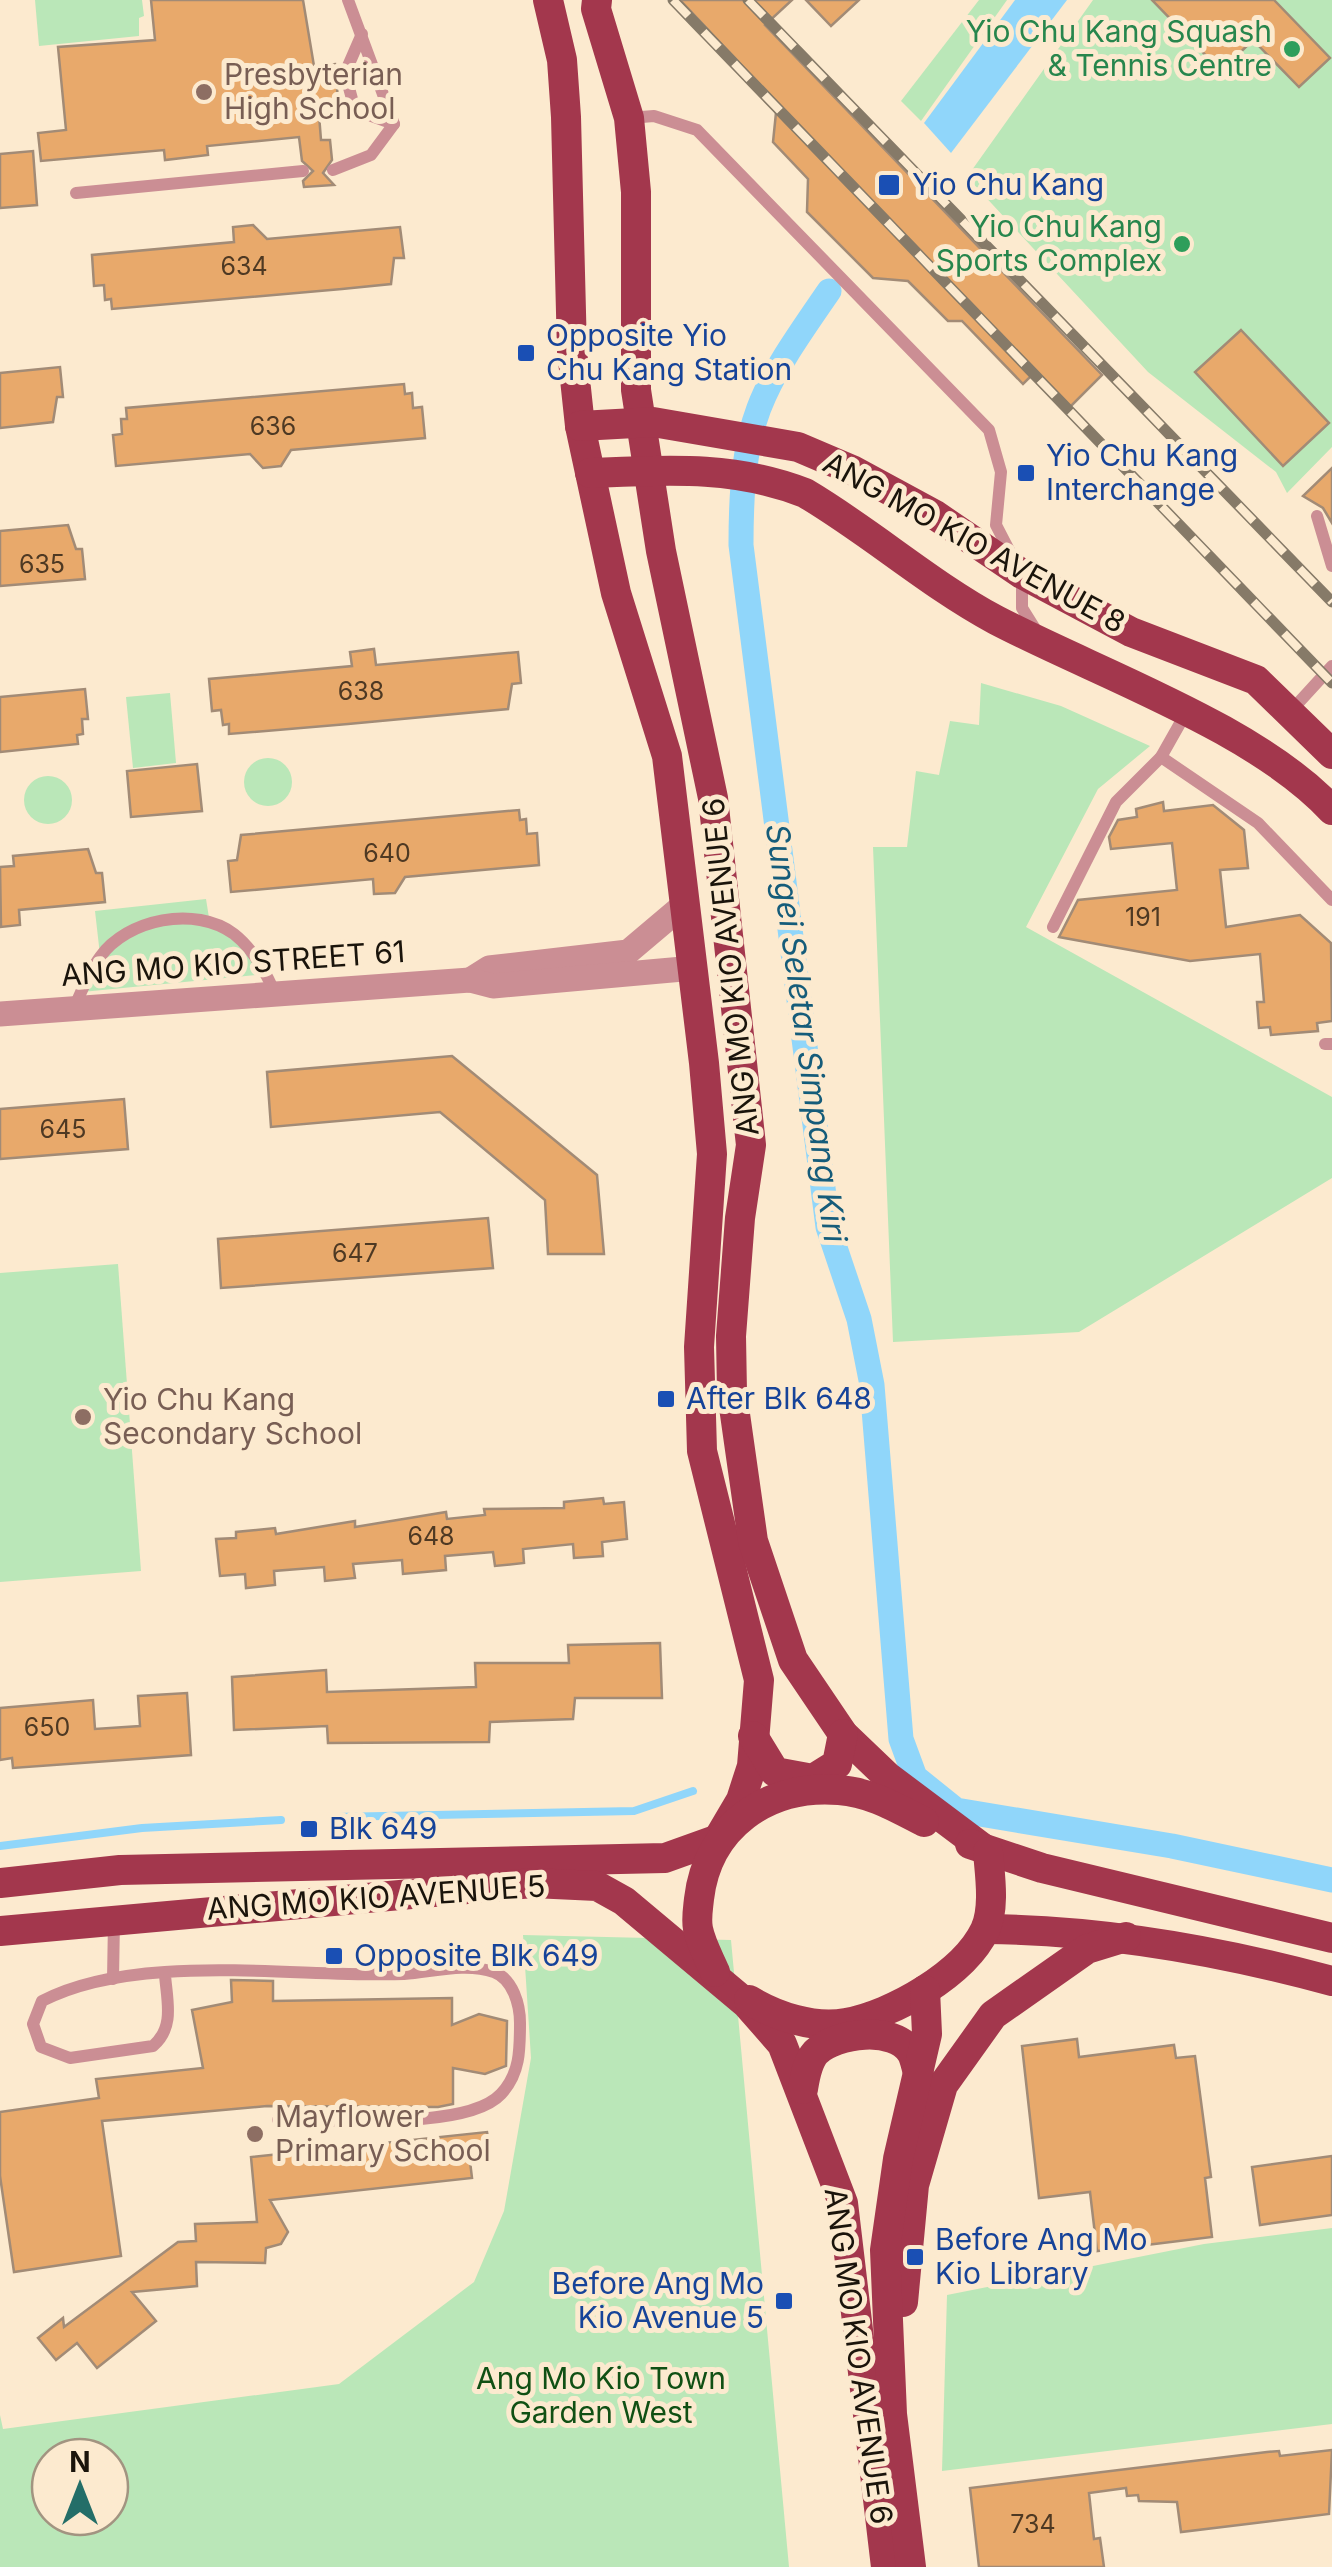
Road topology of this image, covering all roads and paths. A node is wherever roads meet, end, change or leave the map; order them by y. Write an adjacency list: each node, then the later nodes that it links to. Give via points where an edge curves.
1 (348, 0): 4 (lane)
2 (548, 0): 11 (main road, ANG MO KIO AVENUE 6, via 564,98)
3 (595, 3): 5 (main road, ANG MO KIO AVENUE 6)
4 (362, 34): 6 (lane); 6 (lane, via 345,73 354,110)
5 (629, 118): 10 (main road, ANG MO KIO AVENUE 6); 16 (lane, via 654,116 698,130 989,430 1001,472 996,526)
6 (394, 124): 7 (lane, via 372,155)
7 (333, 170)
8 (302, 172): 9 (lane)
9 (76, 193)
10 (641, 422): 11 (main road, ANG MO KIO AVENUE 8); 12 (main road, ANG MO KIO AVENUE 6); 16 (main road, ANG MO KIO AVENUE 8, via 798,447 936,515)
11 (580, 426): 13 (main road, ANG MO KIO AVENUE 6)
12 (651, 470): 13 (main road, ANG MO KIO AVENUE 8); 17 (main road, ANG MO KIO AVENUE 8, via 690,468 776,482 805,494 991,617); 32 (main road, ANG MO KIO AVENUE 6, via 713,798 752,1145 740,1218 732,1393 753,1540 793,1660)
13 (590, 473): 25 (main road, ANG MO KIO AVENUE 6, via 616,593 667,756)
14 (1317, 516): 15 (lane)
15 (1332, 566)
16 (1022, 574): 17 (lane, via 1022,608); 20 (main road, ANG MO KIO AVENUE 8, via 1131,632 1256,680)
17 (1052, 648): 19 (main road, ANG MO KIO AVENUE 8)
18 (1332, 666): 20 (lane)
19 (1187, 711): 22 (lane); 23 (main road, ANG MO KIO AVENUE 8, via 1310,787)
20 (1290, 712): 21 (main road, ANG MO KIO AVENUE 8)
21 (1332, 754)
22 (1161, 757): 24 (lane, via 1258,823); 26 (lane, via 1116,802)
23 (1332, 810)
24 (1332, 900)
25 (686, 902): 27 (main road, ANG MO KIO AVENUE 6); 28 (street, ANG MO KIO STREET 61, via 628,952 489,968)
26 (1053, 927)
27 (694, 968): 28 (street, ANG MO KIO STREET 61, via 493,986); 33 (main road, ANG MO KIO AVENUE 6, via 712,1154 698,1347 700,1435 707,1486 755,1650 760,1680)
28 (470, 980): 29 (street, ANG MO KIO STREET 61)
29 (274, 991): 30 (street, ANG MO KIO STREET 61); 30 (lane, via 232,933 178,919 150,922 100,956)
30 (75, 1006): 31 (street, ANG MO KIO STREET 61)
31 (0, 1014)
32 (843, 1734): 33 (main road, via 838,1764 813,1779 775,1772); 35 (main road, ANG MO KIO AVENUE 6)
33 (753, 1736): 34 (main road, ANG MO KIO AVENUE 6, via 741,1800); 36 (main road, via 722,1801 700,1825)
34 (718, 1839): 35 (main road, via 770,1798 842,1790 874,1797); 36 (main road, ANG MO KIO AVENUE 5, via 665,1858); 48 (main road, via 700,1878 697,1916)
35 (988, 1852): 41 (main road); 44 (main road)
36 (636, 1859): 37 (main road, ANG MO KIO AVENUE 5)
37 (410, 1862): 38 (main road, ANG MO KIO AVENUE 5, via 120,1870); 39 (main road)
38 (0, 1883)
39 (410, 1894): 40 (main road, ANG MO KIO AVENUE 5); 48 (main road, ANG MO KIO AVENUE 5, via 533,1883 597,1886 657,1926)
40 (114, 1918): 42 (main road, ANG MO KIO AVENUE 5); 46 (lane)
41 (986, 1929): 43 (main road); 49 (main road, via 961,1962)
42 (0, 1932)
43 (1126, 1937): 47 (main road); 53 (main road, via 1087,1948 993,2015 943,2085 914,2185)
44 (1332, 1938)
45 (165, 1975): 46 (lane); 46 (lane, via 168,2021 153,2046 70,2058 41,2047 33,2024 42,2001); 52 (lane, via 404,1974 468,1967 510,1983 521,2018 519,2061 499,2097 468,2112 415,2118)
46 (113, 1978)
47 (1332, 1981)
48 (719, 1983): 49 (main road, via 767,2011 812,2024 847,2023); 51 (main road, ANG MO KIO AVENUE 6, via 782,2044)
49 (926, 1990): 50 (main road, ANG MO KIO AVENUE 6, via 928,2034)
50 (918, 2075): 51 (main road, via 900,2042 842,2037 816,2053); 53 (main road, ANG MO KIO AVENUE 6, via 887,2216)
51 (803, 2089): 54 (main road, ANG MO KIO AVENUE 6, via 843,2203)
52 (278, 2120)
53 (892, 2414): 55 (main road, ANG MO KIO AVENUE 6)
54 (886, 2567)
55 (912, 2567)

